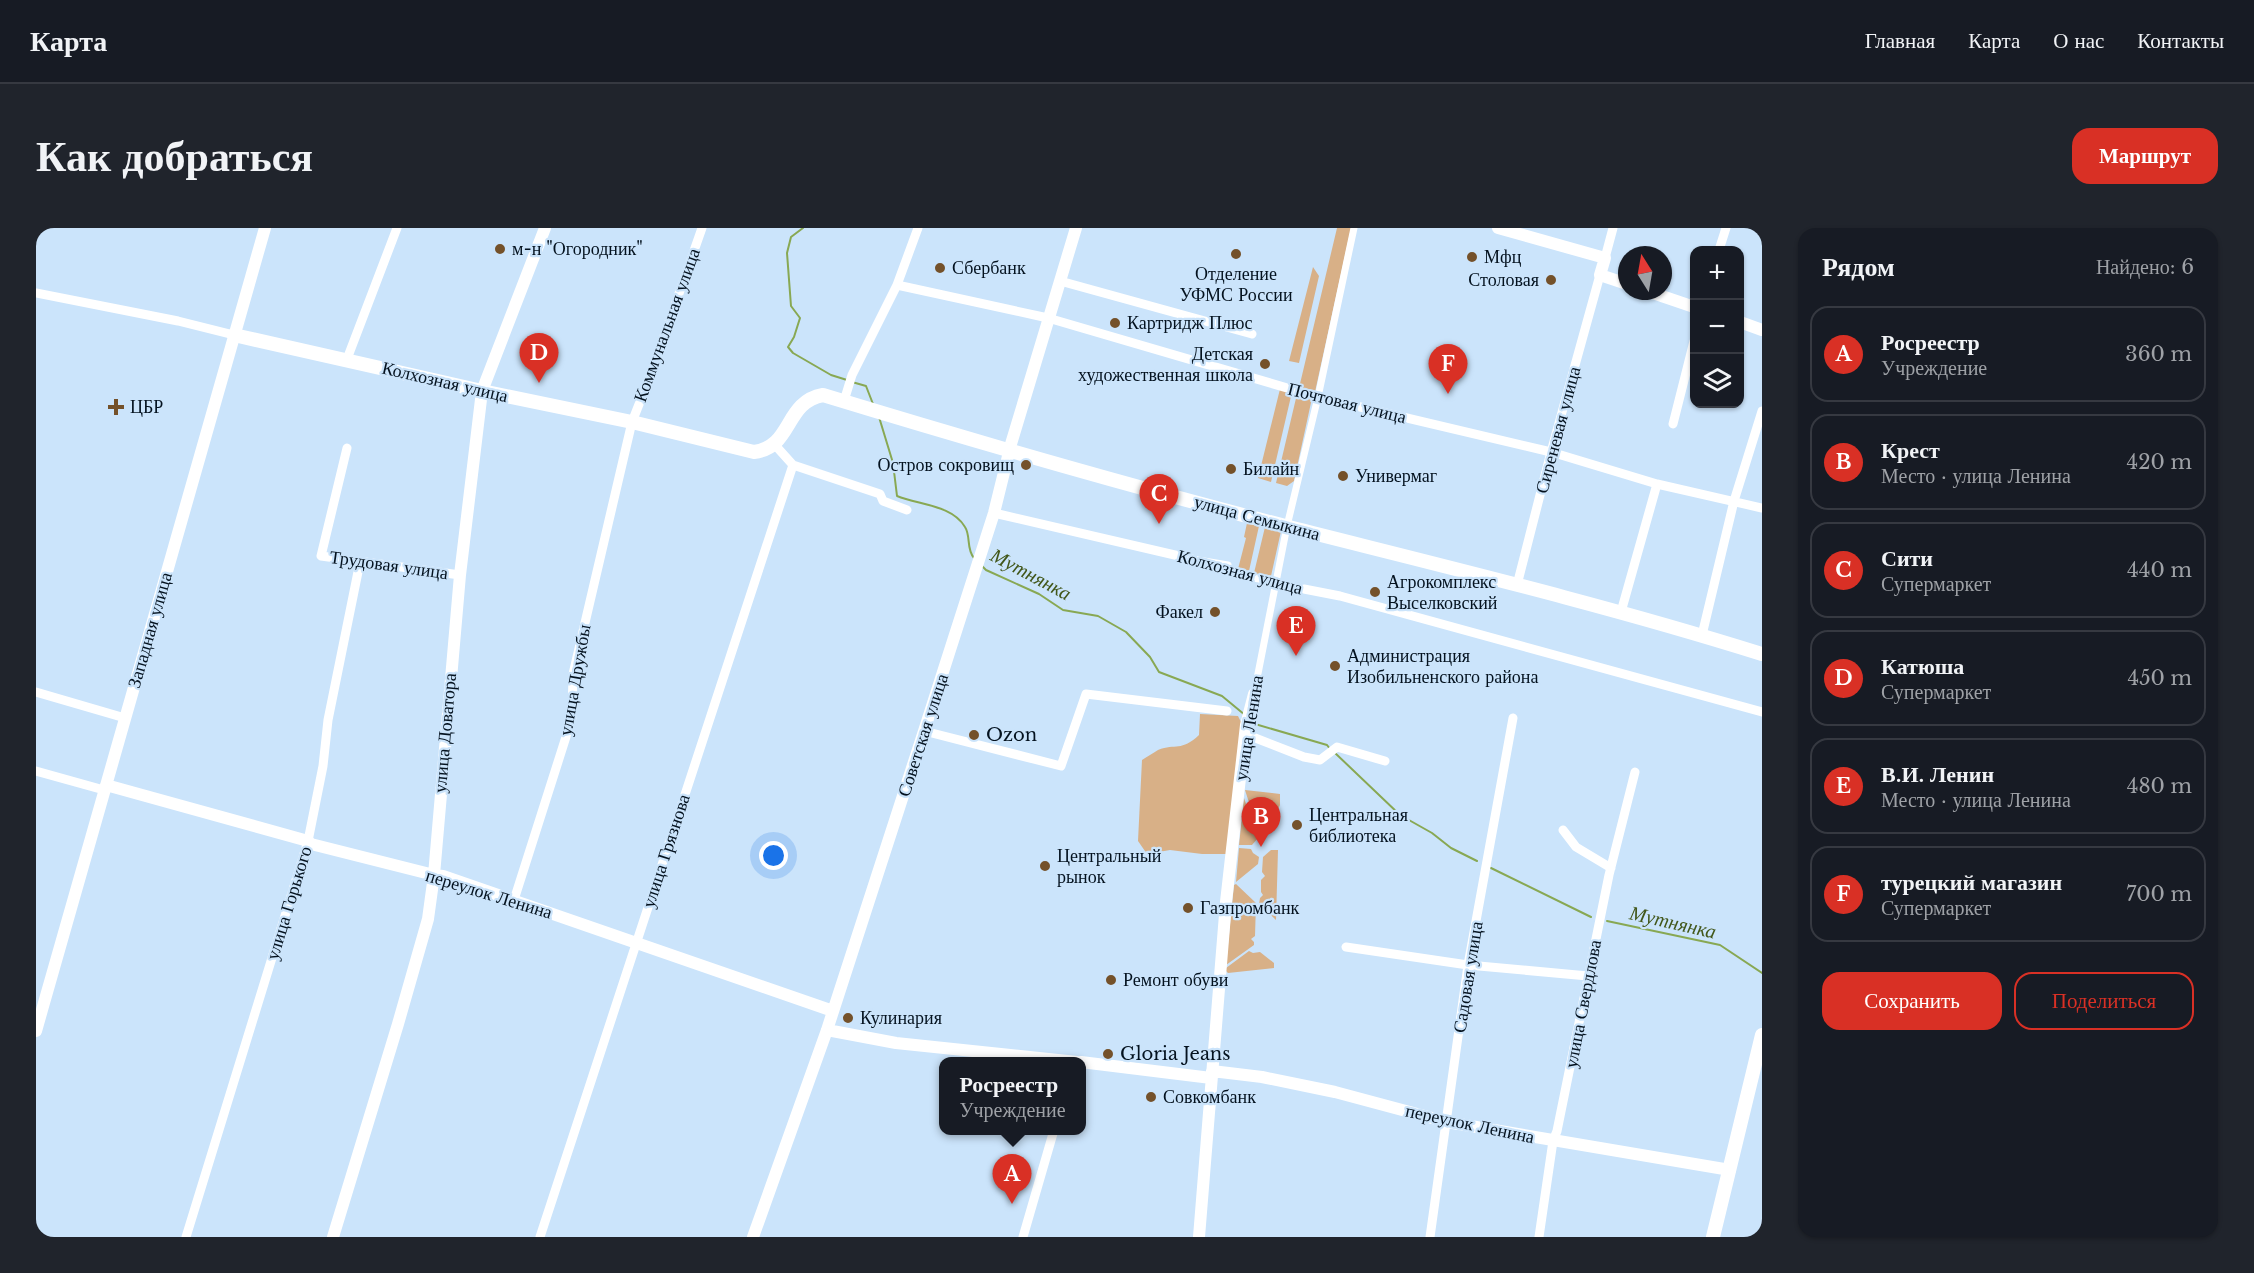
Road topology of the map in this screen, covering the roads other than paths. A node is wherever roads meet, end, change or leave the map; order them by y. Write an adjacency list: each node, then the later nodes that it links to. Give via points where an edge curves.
1 (265, 228): 24 (street, Западная улица)
2 (397, 228): 26 (street)
3 (545, 228): 27 (street, улица Доватора)
4 (702, 228): 31 (street, Коммунальная улица)
5 (918, 228): 16 (street)
6 (1076, 228): 14 (street, Советская улица)
7 (1354, 228): 28 (street, улица Ленина)
8 (1498, 228): 12 (street)
9 (1613, 228): 12 (street)
10 (1726, 228): 11 (street)
11 (1720, 246)
12 (1605, 258): 13 (street)
13 (1600, 275): 15 (street); 36 (street, Сиреневая улица)
14 (1060, 281): 20 (street, Советская улица); 23 (street)
15 (1618, 281)
16 (897, 285): 20 (street, Почтовая улица); 29 (street)
17 (36, 292): 24 (street, Колхозная улица)
18 (1672, 299): 19 (street)
19 (1690, 305)
20 (1048, 318): 28 (street, Почтовая улица); 35 (street, Советская улица)
21 (1744, 323): 22 (street)
22 (1762, 330)
23 (1252, 334)
24 (234, 335): 26 (main road, Колхозная улица); 57 (street, Западная улица)
25 (1692, 354): 32 (street)
26 (347, 359): 27 (main road, Колхозная улица)
27 (482, 391): 31 (main road, Колхозная улица); 46 (street, улица Доватора)
28 (1318, 397): 36 (street, Почтовая улица); 43 (street, улица Ленина)
29 (844, 401): 33 (main road, улица Семыкина, via 823,394 805,401); 35 (main road, улица Семыкина)
30 (1762, 411): 39 (street)
31 (632, 422): 33 (main road, Колхозная улица, via 754,452); 69 (street, улица Дружбы, via 573,674 572,718)
32 (1673, 423)
33 (775, 445): 37 (street)
34 (347, 448): 45 (street, Трудовая улица, via 321,556)
35 (1009, 452): 42 (street, Советская улица); 43 (main road, улица Семыкина)
36 (1551, 452): 38 (street, Почтовая улица); 48 (street, Сиреневая улица)
37 (793, 465): 41 (street, via 880,494 883,501); 70 (street, улица Грязнова)
38 (1657, 484): 39 (street, Почтовая улица); 50 (street)
39 (1734, 501): 40 (street, Почтовая улица); 51 (street)
40 (1762, 508)
41 (907, 510)
42 (994, 513): 44 (street, Колхозная улица); 60 (street, Советская улица)
43 (1287, 526): 47 (street, улица Ленина); 48 (main road, улица Семыкина)
44 (1192, 559): 47 (street, Колхозная улица, via 1228,565 1226,572)
45 (360, 562): 46 (street, Трудовая улица); 66 (street, улица Горького)
46 (460, 575): 68 (street, улица Доватора)
47 (1275, 582): 49 (street, Колхозная улица); 54 (street, улица Ленина)
48 (1517, 585): 50 (main road, улица Семыкина)
49 (1304, 589): 56 (street, Колхозная улица)
50 (1621, 612): 51 (main road, улица Семыкина)
51 (1702, 634): 52 (main road, улица Семыкина)
52 (1762, 654)
53 (36, 692): 57 (street)
54 (1254, 694): 59 (street, улица Ленина)
55 (1227, 711): 60 (street, via 1086,694 1061,766)
56 (1762, 712)
57 (125, 718): 64 (street, Западная улица)
58 (1513, 718): 72 (street, Садовая улица)
59 (1247, 724): 61 (street, via 1304,757 1320,760 1337,747); 80 (street, улица Ленина)
60 (924, 731): 74 (street, Советская улица)
61 (1385, 761)
62 (36, 771): 64 (street, переулок Ленина)
63 (1635, 772): 67 (street, улица Свердлова)
64 (105, 788): 66 (street, переулок Ленина); 76 (street, Западная улица)
65 (1563, 830): 67 (street, via 1575,847)
66 (308, 841): 68 (street, переулок Ленина); 85 (street, улица Горького)
67 (1611, 868): 73 (street, улица Свердлова)
68 (434, 875): 69 (street, переулок Ленина); 86 (street, улица Доватора, via 428,919)
69 (514, 900): 70 (street, переулок Ленина)
70 (636, 943): 74 (street, переулок Ленина); 87 (street, улица Грязнова)
71 (1346, 947): 72 (street)
72 (1468, 965): 73 (street); 81 (street, Садовая улица)
73 (1588, 976): 83 (street, улица Свердлова)
74 (833, 1011): 75 (street, Советская улица)
75 (827, 1030): 78 (street, переулок Ленина, via 896,1043); 88 (street, Советская улица)
76 (36, 1031)
77 (1762, 1035): 84 (main road)
78 (1026, 1057)
79 (1086, 1063): 80 (street, переулок Ленина)
80 (1211, 1074): 81 (street, переулок Ленина, via 1262,1077); 90 (street, улица Ленина)
81 (1447, 1122): 83 (street, переулок Ленина); 91 (street, Садовая улица)
82 (1053, 1135): 89 (street)
83 (1553, 1141): 84 (street, переулок Ленина); 92 (street, улица Свердлова)
84 (1730, 1170): 93 (main road)
85 (186, 1237)
86 (333, 1237)
87 (540, 1237)
88 (753, 1237)
89 (1023, 1237)
90 (1199, 1237)
91 (1430, 1237)
92 (1539, 1237)
93 (1713, 1237)

